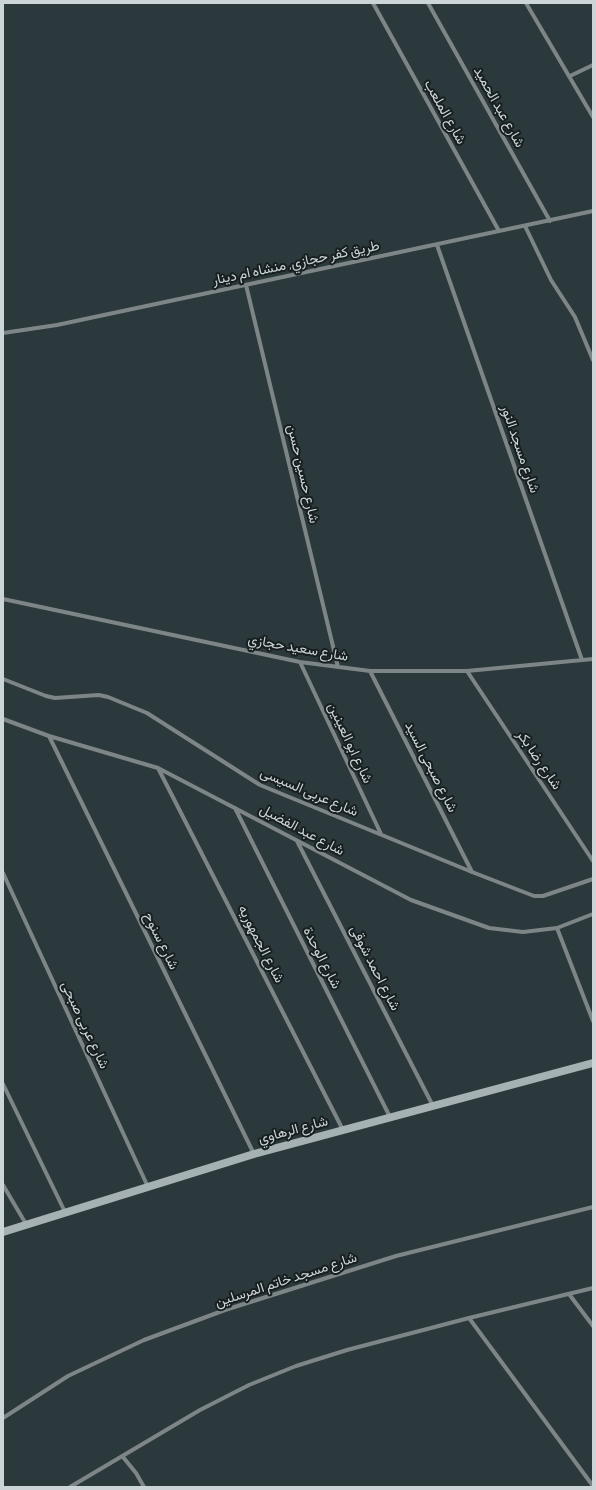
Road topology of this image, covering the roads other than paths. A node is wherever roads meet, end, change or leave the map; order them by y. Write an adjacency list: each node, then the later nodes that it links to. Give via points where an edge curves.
1 (373, 3): 10 (street, شارع الملعب)
2 (428, 3): 8 (street, شارع عبد الحميد)
3 (526, 3): 5 (street)
4 (593, 65): 5 (street)
5 (570, 76): 6 (street)
6 (593, 117)
7 (593, 211): 8 (street, طريق كفر حجازي, منشاه ام دينار)
8 (550, 221): 9 (street, طريق كفر حجازي, منشاه ام دينار)
9 (525, 226): 10 (street, طريق كفر حجازي, منشاه ام دينار); 14 (street, via 551,280 575,317)
10 (499, 231): 11 (street, طريق كفر حجازي, منشاه ام دينار)
11 (437, 245): 12 (street, طريق كفر حجازي, منشاه ام دينار); 17 (street, شارع مسجد النور)
12 (246, 285): 13 (street, طريق كفر حجازي, منشاه ام دينار, via 57,325); 19 (street, شارع حسين حسن)
13 (3, 332)
14 (593, 360)
15 (3, 600): 18 (street, شارع سعيد حجازي)
16 (593, 659): 17 (street, شارع سعيد حجازي)
17 (582, 660): 21 (street, شارع سعيد حجازي)
18 (300, 662): 19 (street, شارع سعيد حجازي); 27 (street, شارع ابو العينين)
19 (338, 667): 20 (street, شارع سعيد حجازي)
20 (370, 671): 21 (street, شارع سعيد حجازي); 30 (street, شارع صبحى السيد)
21 (467, 671): 29 (street, شارع رضا بكر)
22 (3, 679): 27 (street, شارع عربى السيسى, via 55,698 99,695 114,699 147,713 260,785)
23 (3, 719): 24 (street, شارع عبد الفضيل)
24 (49, 736): 25 (street, شارع عبد الفضيل); 41 (street, شارع سنوح)
25 (158, 768): 26 (street, شارع عبد الفضيل); 40 (street, شارع الجمهوريه)
26 (234, 808): 28 (street, شارع عبد الفضيل); 39 (street, شارع الوحدة)
27 (381, 834): 30 (street, شارع عربى السيسى)
28 (297, 840): 34 (street, شارع عبد الفضيل, via 412,900 489,928 523,932); 38 (street, شارع احمد شوقى)
29 (593, 861)
30 (472, 872): 32 (street, شارع عربى السيسى, via 538,896)
31 (3, 873): 43 (street, شارع عربى صبحى)
32 (593, 879)
33 (593, 914): 34 (street, شارع عبد الفضيل)
34 (557, 928): 35 (street)
35 (593, 1021)
36 (593, 1063): 38 (street, شارع الرهاوي)
37 (3, 1084): 45 (street)
38 (433, 1106): 39 (street, شارع الرهاوي)
39 (390, 1118): 40 (street, شارع الرهاوي)
40 (343, 1130): 41 (street, شارع الرهاوي)
41 (254, 1154): 43 (street, شارع الرهاوي)
42 (3, 1185): 46 (street)
43 (148, 1187): 45 (street, شارع الرهاوي)
44 (593, 1207): 52 (street, شارع مسجد خاتم المرسلين, via 396,1256 225,1310 144,1340 68,1376)
45 (65, 1212): 46 (street, شارع الرهاوي)
46 (26, 1224): 47 (street, شارع الرهاوي)
47 (3, 1232)
48 (593, 1288): 49 (street)
49 (569, 1294): 50 (street); 51 (street)
50 (469, 1318): 53 (street, via 346,1350 256,1382 200,1410); 54 (street)
51 (593, 1326)
52 (3, 1418)
53 (123, 1457): 55 (street); 56 (street)
54 (593, 1486)
55 (70, 1487)
56 (144, 1487)

